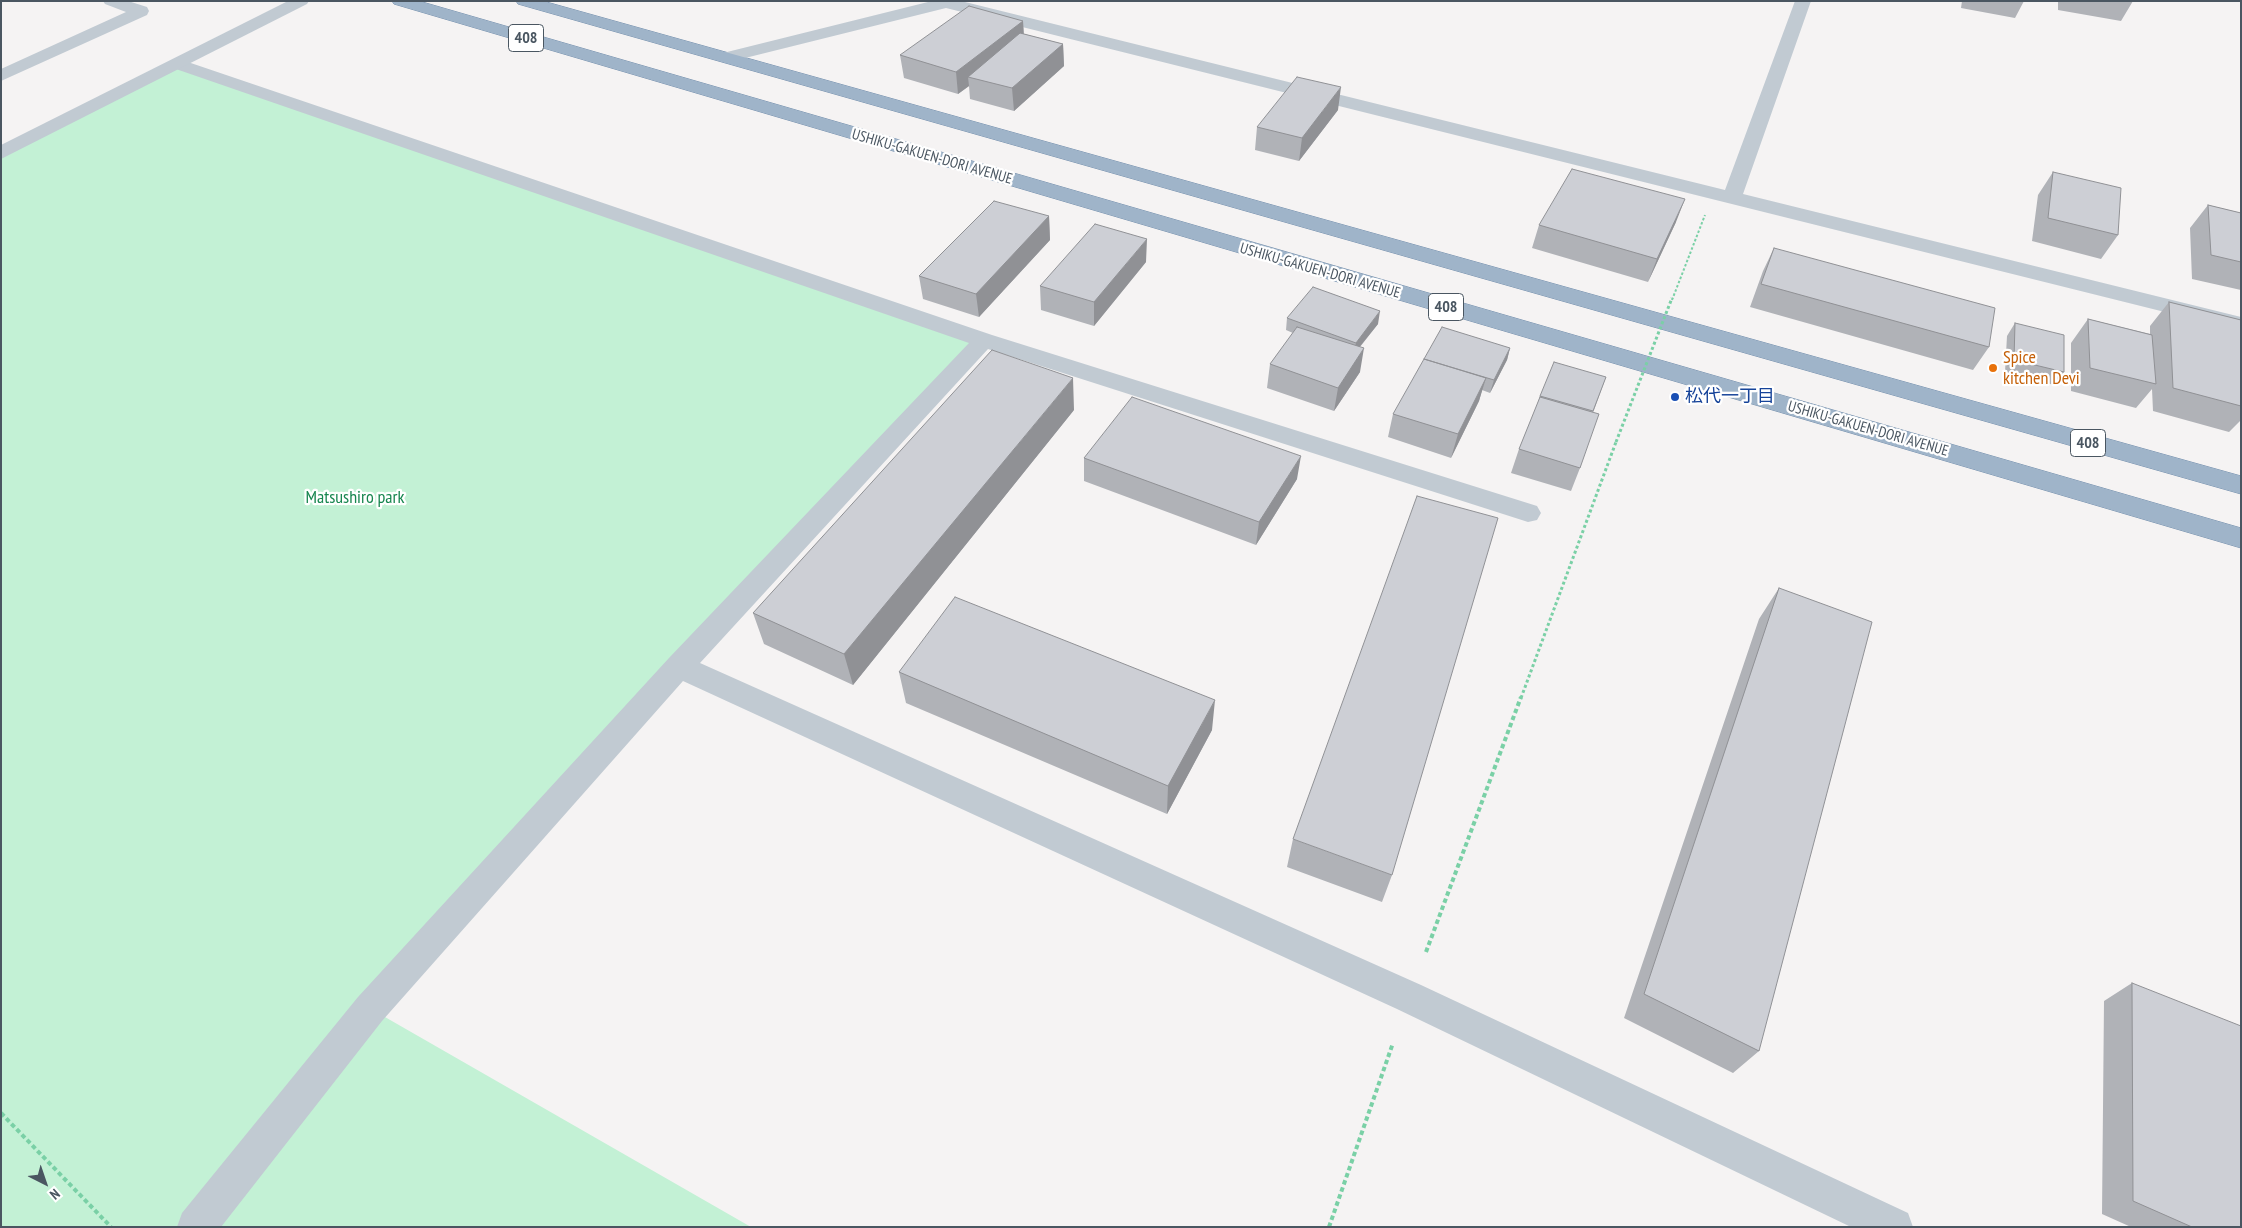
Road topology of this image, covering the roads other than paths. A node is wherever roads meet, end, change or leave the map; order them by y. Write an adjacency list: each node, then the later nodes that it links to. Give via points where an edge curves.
1 (111, 1): 9 (street, via 141,11)
2 (301, 1): 8 (street)
3 (400, 1): 16 (highway, USHIKU-GAKUEN-DORI AVENUE / 408)
4 (524, 1): 7 (highway, 408)
5 (1803, 1): 11 (street)
6 (950, 2): 7 (street); 11 (street)
7 (729, 57): 14 (highway, 408)
8 (179, 64): 10 (street); 13 (street)
9 (1, 76)
10 (1, 153)
11 (1732, 198): 12 (street)
12 (2241, 324)
13 (984, 340): 15 (street); 17 (street)
14 (2241, 485)
15 (1528, 513)
16 (2241, 538)
17 (680, 666): 18 (street, via 370,1009); 19 (street, via 1409,997)
18 (196, 1227)
19 (1894, 1227)

